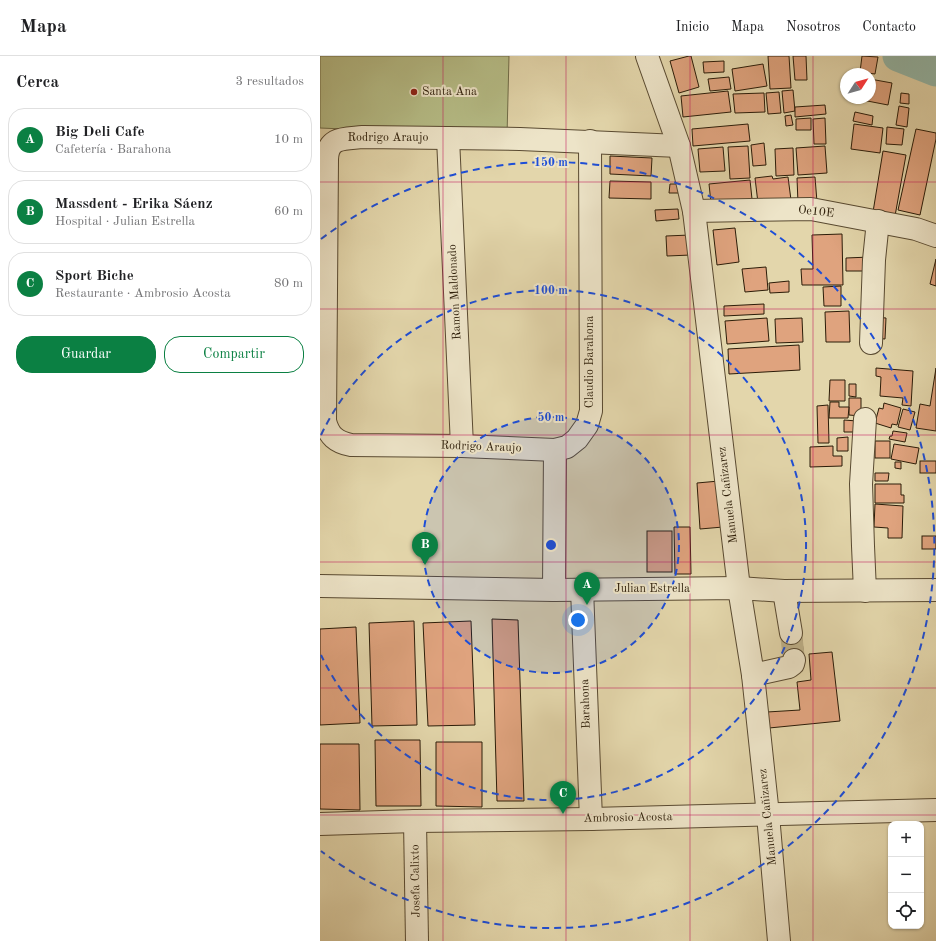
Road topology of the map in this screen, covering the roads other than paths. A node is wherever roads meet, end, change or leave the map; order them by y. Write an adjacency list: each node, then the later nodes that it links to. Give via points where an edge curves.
1 (647, 56): 4 (street, Manuela Cañizarez)
2 (448, 138): 3 (street, Rodrigo Araujo); 10 (street, Ramon Maldonado); 10 (street, Rodrigo Araujo, via 343,138 329,148 325,421 331,435 351,445)
3 (590, 141): 4 (street, Rodrigo Araujo); 11 (street, Claudio Barahona, via 591,411 587,425 577,439)
4 (679, 146): 5 (street, Manuela Cañizarez)
5 (694, 211): 6 (street, Oe10E, via 811,209); 13 (street, Manuela Cañizarez)
6 (878, 221): 7 (street, Oe10E); 8 (street)
7 (936, 236)
8 (871, 343)
9 (865, 419): 18 (street, via 861,484)
10 (462, 446): 11 (street, Rodrigo Araujo)
11 (555, 450): 15 (street)
12 (320, 586): 15 (street, Julian Estrella)
13 (739, 588): 14 (street, Julian Estrella); 17 (street, Julian Estrella); 21 (street, Manuela Cañizarez)
14 (582, 589): 15 (street, Julian Estrella); 24 (street, Barahona)
15 (554, 590)
16 (936, 590): 18 (street, Julian Estrella)
17 (784, 591): 18 (street, Julian Estrella); 19 (street)
18 (865, 591)
19 (791, 633)
20 (794, 660): 21 (street, via 789,667)
21 (753, 675): 23 (street, Manuela Cañizarez)
22 (936, 810): 23 (street, Ambrosio Acosta)
23 (768, 815): 24 (street, Ambrosio Acosta); 28 (street, Manuela Cañizarez)
24 (591, 819): 25 (street, Ambrosio Acosta)
25 (415, 821): 26 (street, Ambrosio Acosta); 27 (street, Josefa Calixto)
26 (320, 824)
27 (417, 941)
28 (779, 941)

